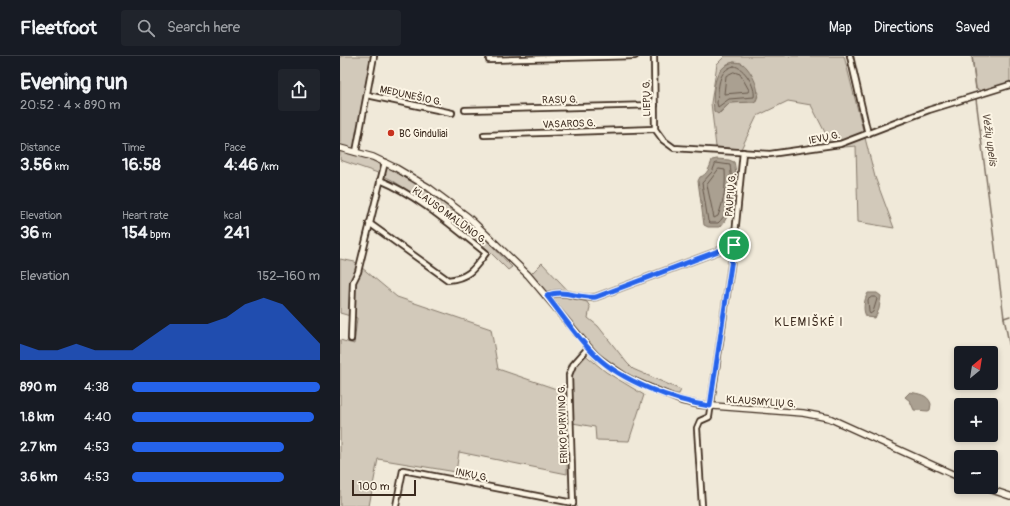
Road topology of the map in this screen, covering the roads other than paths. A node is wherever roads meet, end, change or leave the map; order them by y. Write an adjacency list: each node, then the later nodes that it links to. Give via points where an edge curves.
1 (374, 56): 7 (street)
2 (635, 56): 5 (street)
3 (654, 56): 8 (street, LIEPŲ G.)
4 (850, 56): 12 (street)
5 (488, 60)
6 (1010, 85): 12 (street, IEVŲ G., via 929,110)
7 (366, 95): 10 (street, MEDUNEŠIO G.); 16 (street)
8 (655, 105): 9 (street, RASŲ G.); 11 (street, LIEPŲ G.)
9 (465, 110)
10 (452, 113)
11 (655, 129): 13 (street, VASAROS G.); 14 (street, LIEPŲ G.)
12 (868, 134): 17 (street, IEVŲ G., via 840,144 791,152)
13 (484, 135)
14 (661, 138): 17 (street, IEVŲ G., via 674,148)
15 (340, 148): 16 (main road, KLAUSMYLIŲ G.)
16 (356, 152): 18 (main road, KLAUSMYLIŲ G.)
17 (743, 152): 21 (street, PAUPIŲ G.)
18 (385, 162): 19 (street); 22 (main road, KLAUSMYLIŲ G., via 447,200 473,221)
19 (380, 180): 20 (street); 20 (street, KLAUSO MALŪNO G., via 426,206 486,253 472,272 460,279 448,280)
20 (369, 223): 23 (street, via 358,272 353,282)
21 (734, 245): 22 (street, via 596,297 585,298 555,293); 25 (street, PAUPIŲ G.)
22 (547, 296): 24 (main road, KLAUSMYLIŲ G.)
23 (351, 339)
24 (588, 348): 25 (main road, KLAUSMYLIŲ G., via 606,364 629,378 682,401); 29 (street, ERIKO PURVINO G., via 569,375)
25 (710, 406): 26 (main road, KLAUSMYLIŲ G., via 803,413 828,418); 31 (street, via 709,417 700,421 697,428)
26 (954, 475)
27 (998, 492): 28 (main road)
28 (1010, 496)
29 (573, 504): 30 (street, INKŲ G., via 403,470)
30 (396, 506)
31 (702, 506)

